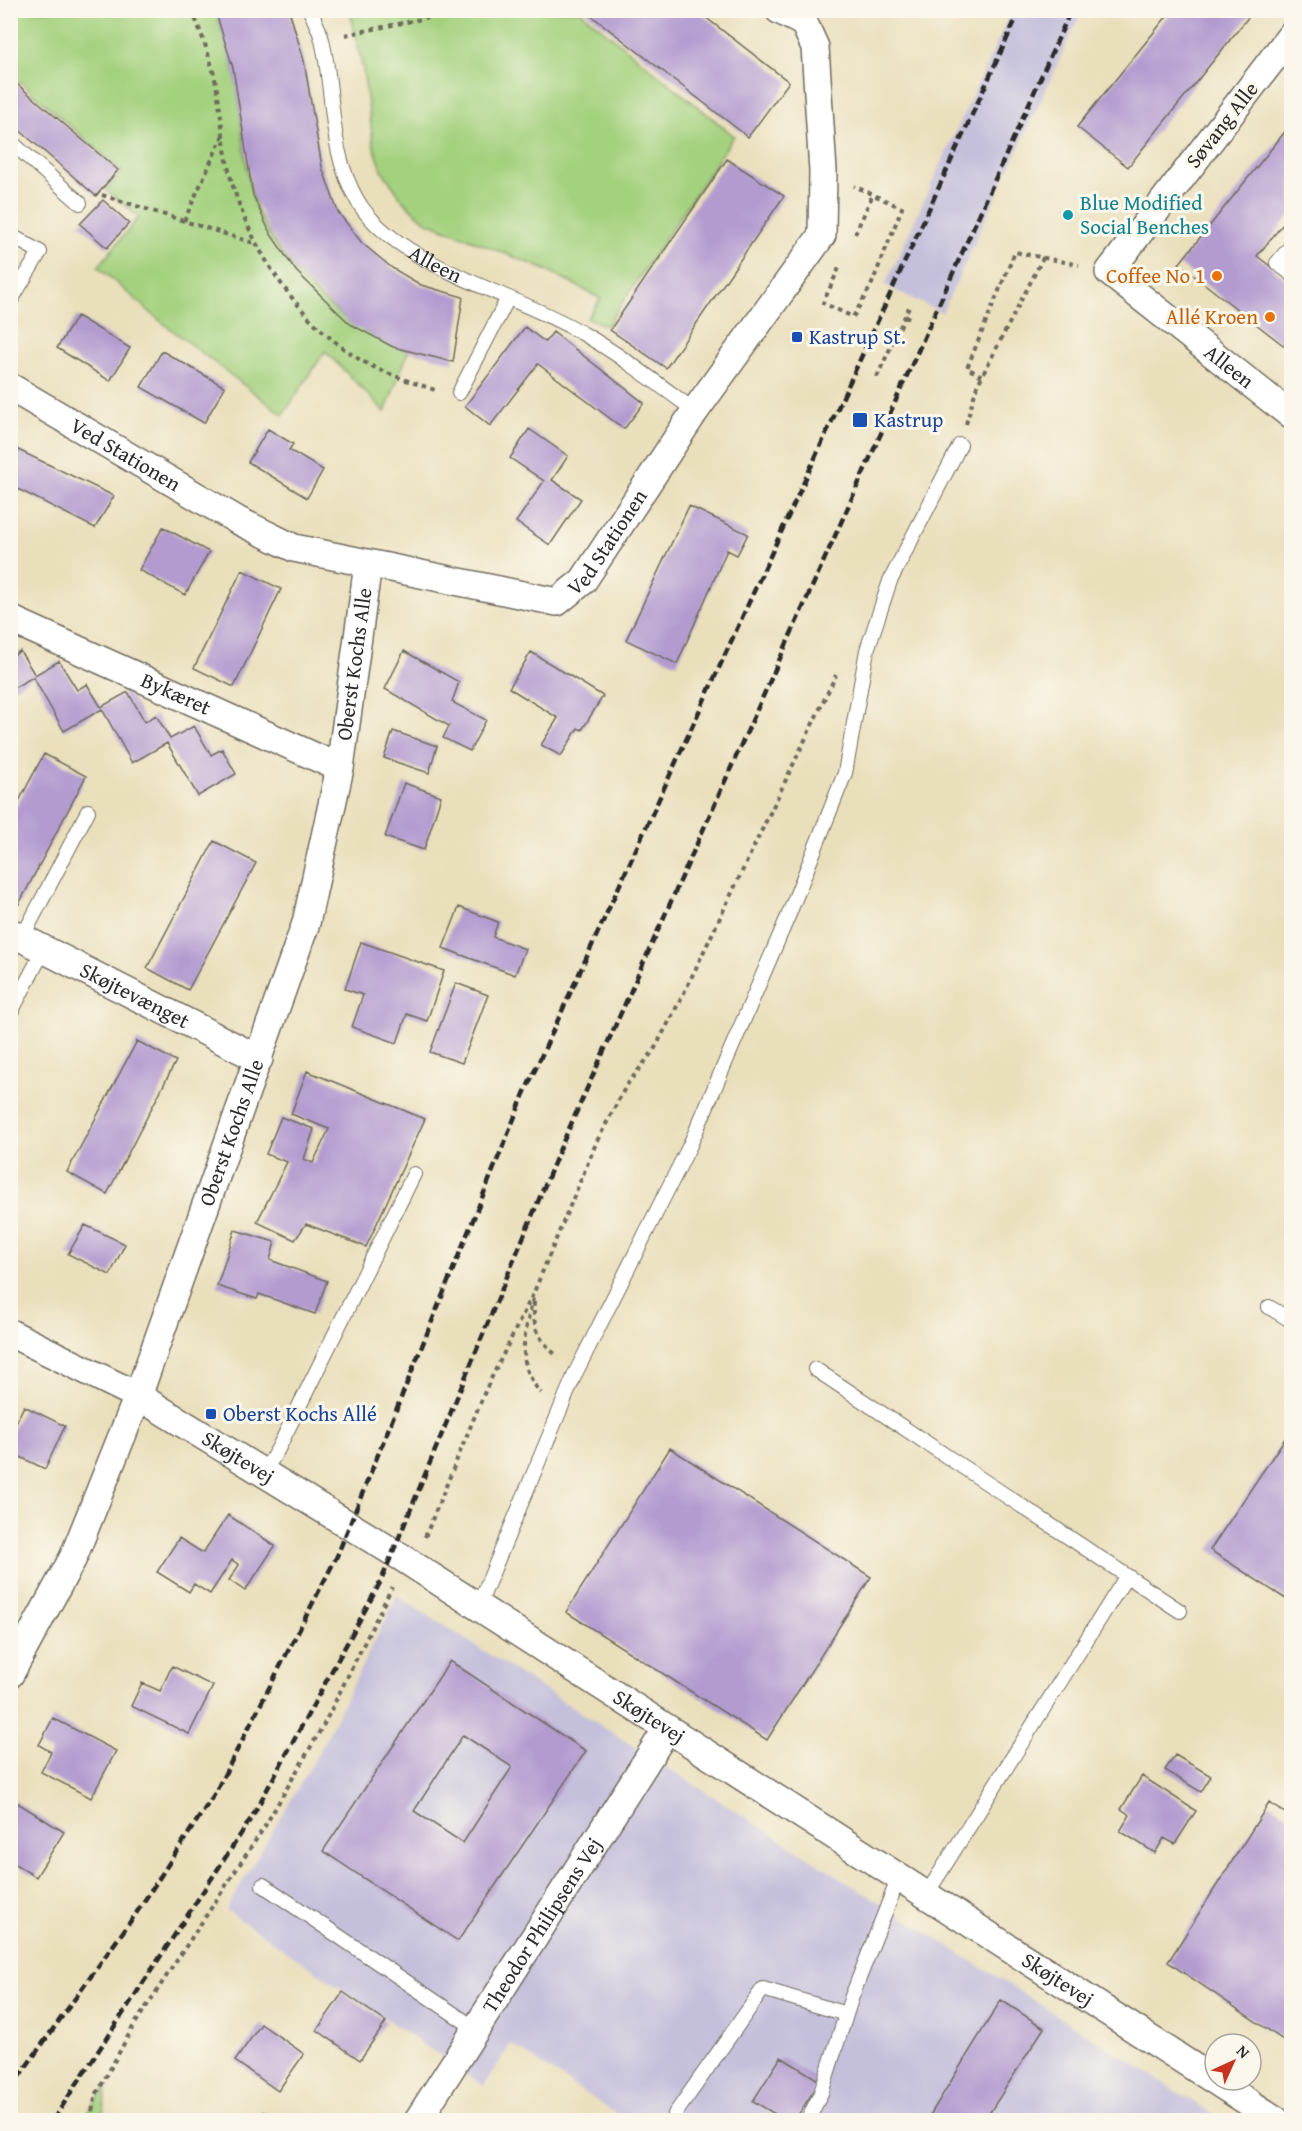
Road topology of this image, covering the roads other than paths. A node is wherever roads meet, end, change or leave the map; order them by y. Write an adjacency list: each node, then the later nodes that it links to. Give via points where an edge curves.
1 (310, 10): 10 (lane, Alleen, via 322,39 338,152 357,200 384,233)
2 (779, 10): 14 (street, Ved Stationen, via 804,23 815,47 823,171 822,235)
3 (1292, 34): 8 (street, Søvang Alle)
4 (10, 141): 5 (lane)
5 (80, 203)
6 (10, 235): 11 (lane, via 40,252)
7 (1292, 245): 9 (lane, via 1277,263)
8 (1109, 272): 15 (street, Alleen)
9 (1292, 274)
10 (508, 298): 13 (lane); 14 (lane, Alleen, via 581,332)
11 (10, 302)
12 (10, 387): 17 (street, Ved Stationen, via 256,530 294,548)
13 (459, 393)
14 (695, 411): 17 (street, Ved Stationen, via 583,581 557,602)
15 (1292, 416)
16 (960, 445): 32 (lane, via 890,581 867,650 844,773 789,914 690,1145 575,1374)
17 (368, 564): 19 (street, Oberst Kochs Alle)
18 (10, 618): 19 (street, Bykæret)
19 (340, 768): 23 (street, Oberst Kochs Alle, via 306,923)
20 (88, 811): 21 (lane)
21 (26, 940): 22 (lane); 23 (street, Skøjtevænget)
22 (10, 1014)
23 (259, 1059): 29 (street, Oberst Kochs Alle)
24 (414, 1174): 30 (lane)
25 (1269, 1307): 26 (lane)
26 (1292, 1321)
27 (10, 1334): 29 (street, Skøjtevej)
28 (815, 1370): 31 (lane)
29 (138, 1396): 30 (street, Skøjtevej); 34 (street, Oberst Kochs Alle, via 73,1558)
30 (264, 1472): 32 (street, Skøjtevej)
31 (1126, 1577): 33 (lane); 38 (lane)
32 (478, 1607): 35 (street, Skøjtevej)
33 (1180, 1611)
34 (10, 1674)
35 (667, 1729): 36 (street, Skøjtevej); 40 (street, Theodor Philipsens Vej)
36 (899, 1877): 38 (street, Skøjtevej); 39 (lane)
37 (263, 1885): 40 (lane)
38 (926, 1895): 44 (street, Skøjtevej)
39 (846, 2014): 41 (lane, via 763,1989); 43 (lane)
40 (476, 2029): 42 (street, Theodor Philipsens Vej)
41 (675, 2114)
42 (418, 2121)
43 (808, 2121)
44 (1276, 2121)

